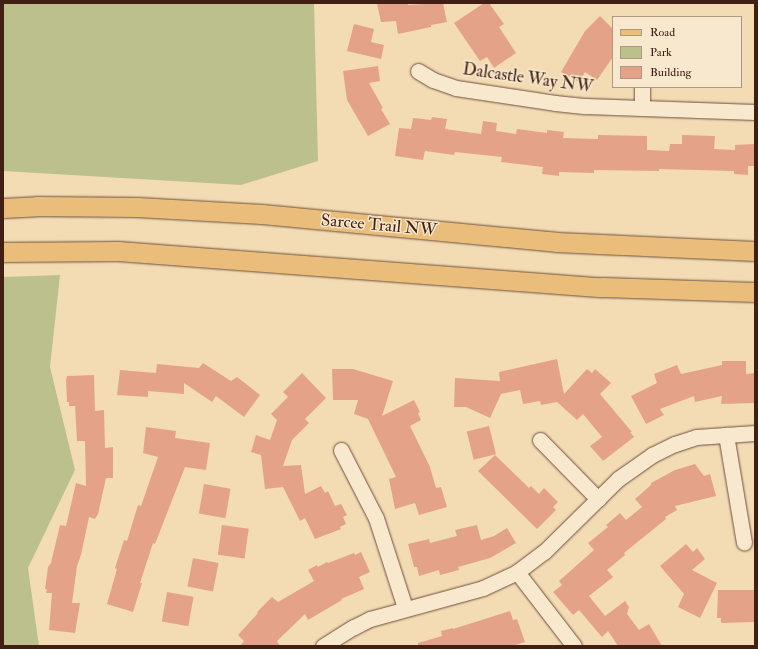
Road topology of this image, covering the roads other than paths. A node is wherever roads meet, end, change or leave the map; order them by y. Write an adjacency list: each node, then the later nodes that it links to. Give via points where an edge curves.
1 (418, 71): 3 (street, Dalcastle Way NW, via 433,80 456,88 555,103)
2 (642, 88): 3 (street)
3 (642, 108): 4 (street, Dalcastle Way NW)
4 (755, 112)
5 (3, 195): 6 (main road, via 15,196)
6 (36, 206): 7 (main road, Sarcee Trail NW); 9 (main road, Sarcee Trail NW, via 137,207 246,213 556,242)
7 (3, 208)
8 (54, 250): 10 (main road); 11 (main road); 12 (main road, via 118,251 602,287)
9 (755, 251)
10 (3, 252)
11 (3, 260)
12 (755, 292)
13 (755, 433): 14 (street)
14 (726, 435): 17 (street, via 696,437 658,453 618,479); 18 (street)
15 (540, 440): 17 (street)
16 (341, 450): 20 (street, via 376,518)
17 (598, 499): 19 (street, via 544,552)
18 (744, 543)
19 (517, 572): 20 (street, via 483,588); 22 (street)
20 (405, 608): 21 (street, via 354,626)
21 (323, 646)
22 (574, 646)

